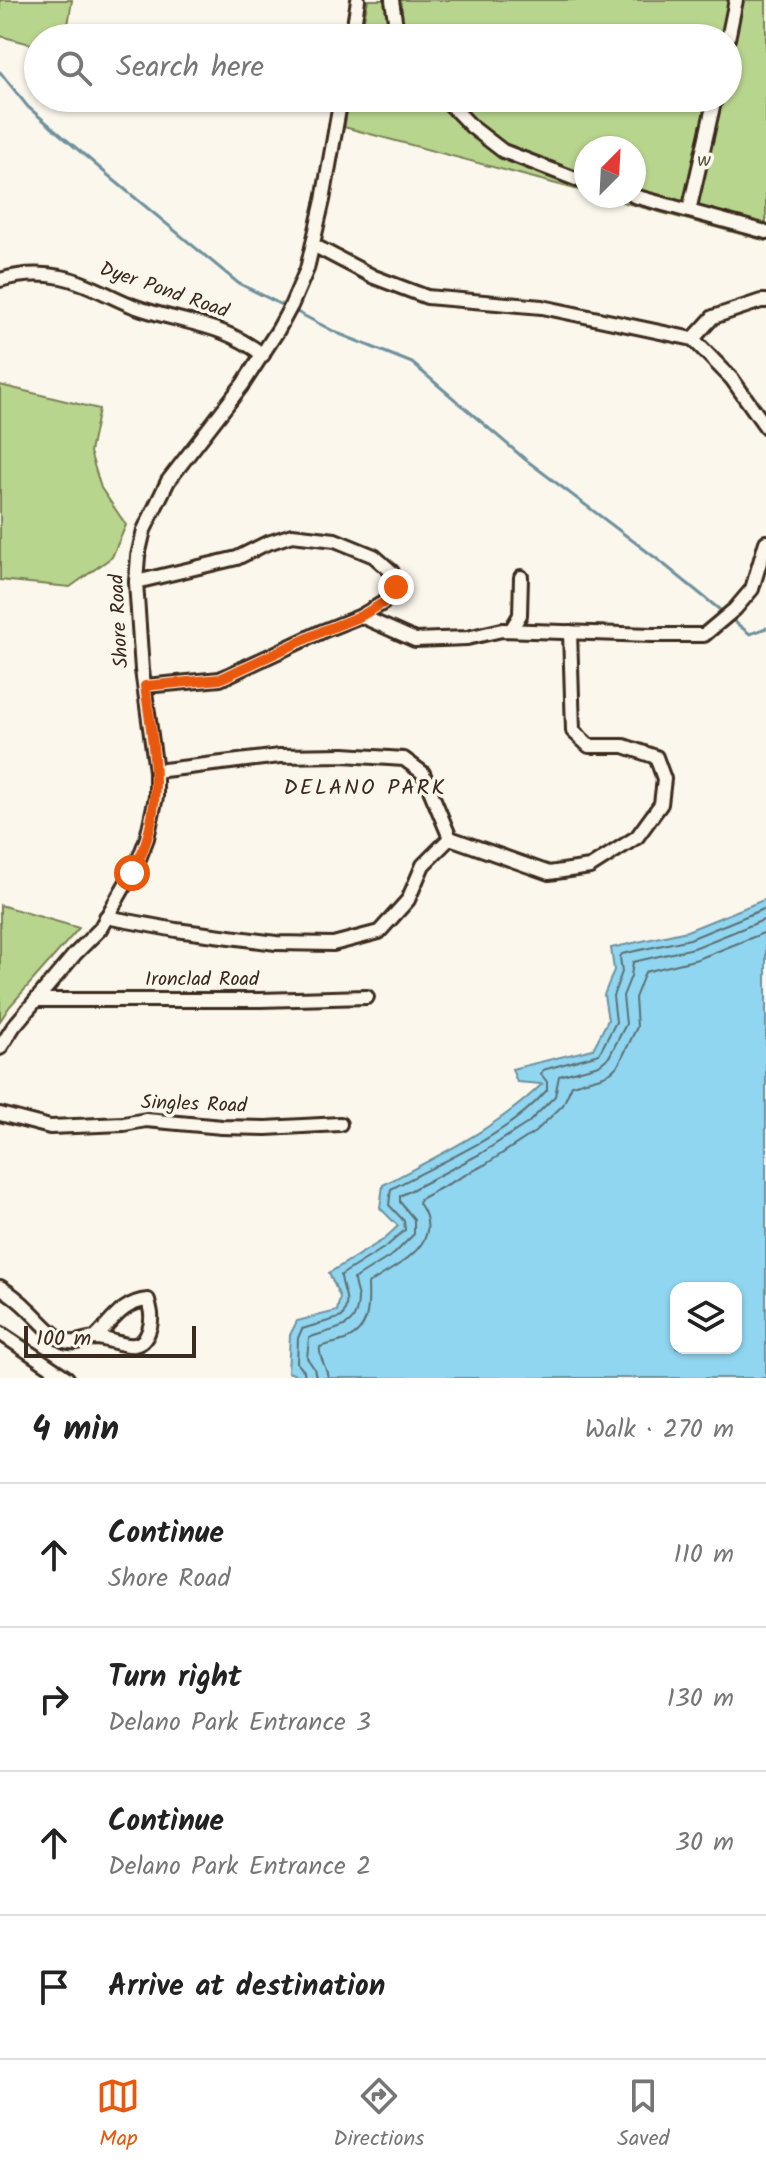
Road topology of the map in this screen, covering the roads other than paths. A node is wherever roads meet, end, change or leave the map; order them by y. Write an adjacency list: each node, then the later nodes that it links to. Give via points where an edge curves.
1 (358, 0): 4 (street)
2 (392, 0): 5 (street)
3 (736, 0): 6 (street)
4 (354, 24)
5 (396, 24)
6 (731, 24)
7 (338, 112): 14 (street, Shore Road)
8 (458, 112): 10 (street, via 503,151)
9 (712, 112): 12 (street)
10 (574, 178)
11 (646, 199): 12 (street)
12 (689, 211): 13 (street)
13 (766, 232)
14 (313, 245): 17 (street, via 427,297 542,307); 18 (street, Shore Road, via 291,306)
15 (0, 280): 18 (street, Dyer Pond Road, via 65,277 140,308 208,325 246,341)
16 (766, 301): 17 (street, via 713,317)
17 (693, 339): 19 (street, via 732,379)
18 (263, 355): 22 (street, Shore Road, via 168,481 144,530)
19 (766, 427)
20 (766, 542): 25 (street, via 752,589 704,635)
21 (521, 577): 24 (street, via 520,615)
22 (136, 582): 23 (street, via 237,558 292,535 335,540 374,556 392,572 396,587 383,603); 26 (street, Shore Road)
23 (361, 616): 24 (street, via 415,640); 26 (street, via 220,679)
24 (511, 630): 25 (street)
25 (570, 632): 28 (street, via 573,731 589,746 624,746 656,757 664,779 661,804 637,837 590,867 549,873)
26 (145, 686): 27 (street, Shore Road)
27 (156, 771): 28 (street, via 280,756 404,759 423,773); 29 (street, Shore Road, via 147,838)
28 (450, 838): 29 (street, via 423,865 408,900 379,932 333,944 276,943)
29 (106, 917): 31 (street, Shore Road)
30 (367, 997): 31 (street, Ironclad Road)
31 (37, 1000): 32 (street, Shore Road)
32 (0, 1048)
33 (0, 1114): 34 (street, Singles Road, via 50,1127 146,1120 266,1128)
34 (340, 1124)
35 (0, 1287): 37 (street, via 61,1340 73,1344)
36 (0, 1333): 38 (street)
37 (95, 1338): 37 (street, via 119,1311 148,1300 153,1320 143,1342 118,1344)
38 (67, 1378)

